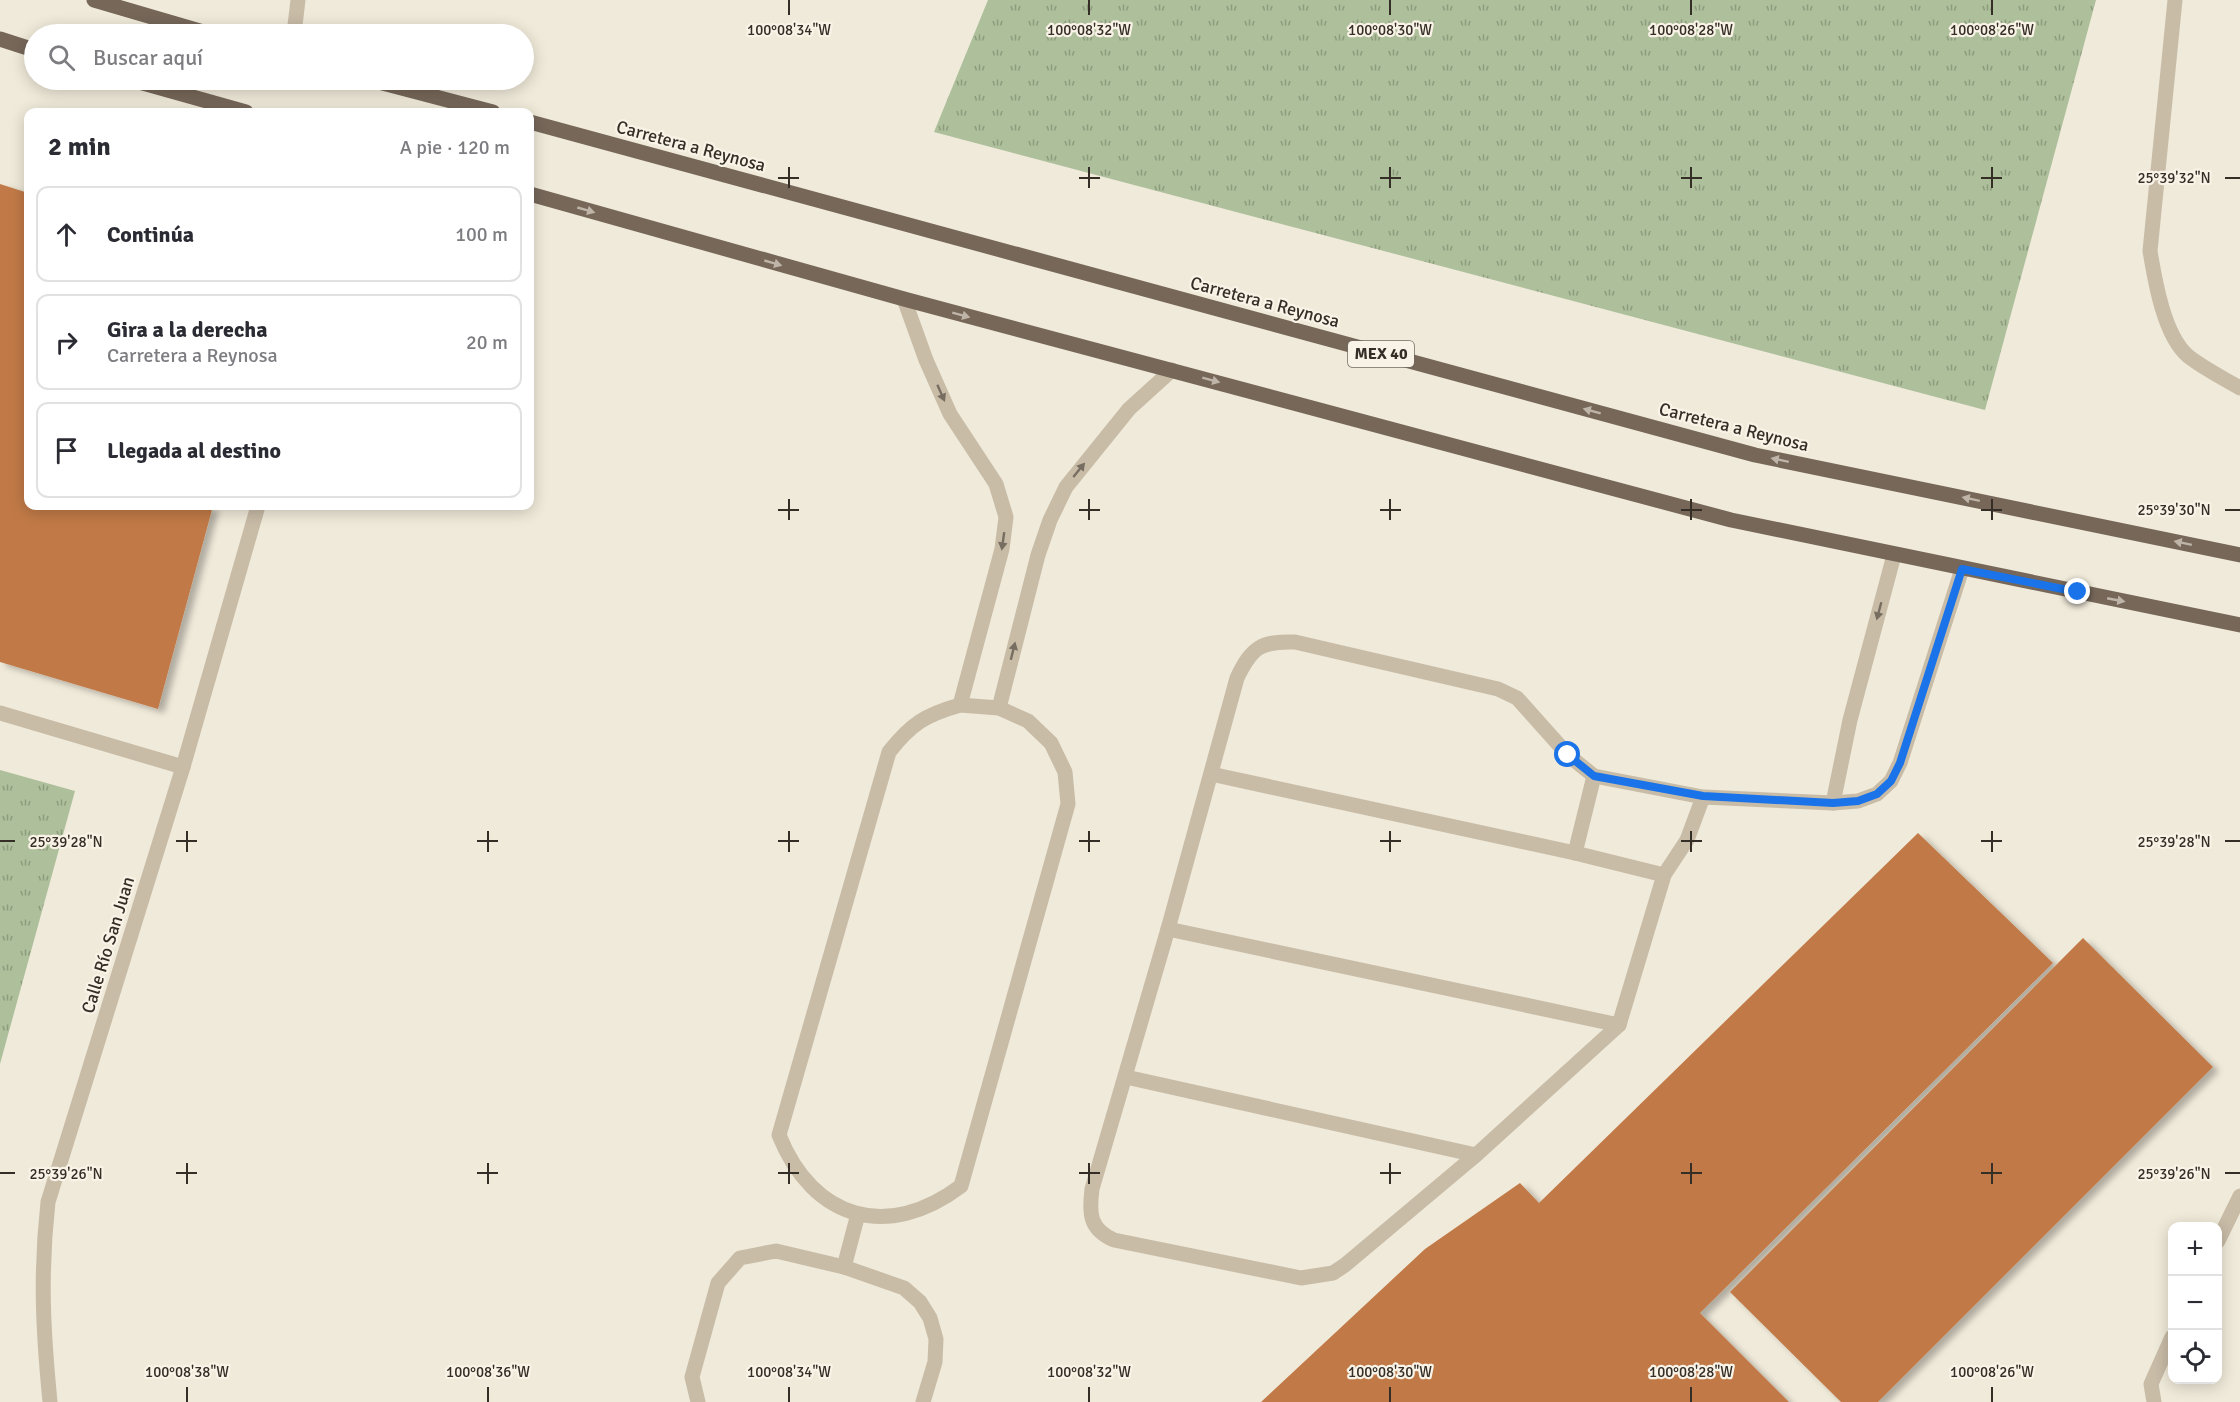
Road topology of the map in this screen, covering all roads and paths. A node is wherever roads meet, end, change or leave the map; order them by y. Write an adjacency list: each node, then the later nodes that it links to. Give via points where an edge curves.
1 (94, 0): 4 (main road)
2 (298, 0): 5 (street)
3 (2175, 0): 16 (street, via 2150,251 2156,291 2169,326 2186,354)
4 (173, 24)
5 (295, 24)
6 (0, 39): 7 (main road)
7 (24, 47)
8 (169, 90): 10 (main road)
9 (409, 90): 11 (main road)
10 (232, 108)
11 (478, 108)
12 (534, 123): 19 (main road, Carretera a Reynosa / MEX 40, one-way to 12, via 1755,455)
13 (534, 195): 14 (main road, one-way to 14)
14 (904, 299): 15 (main road, one-way to 15); 22 (street, one-way to 22, via 950,414 996,484 1006,517 1002,549)
15 (1172, 370): 18 (main road, one-way to 18, via 1731,520); 23 (street, one-way to 15, via 1038,555 1066,487 1129,409)
16 (2240, 388)
17 (257, 510): 25 (street, Calle Río San Juan)
18 (1894, 555): 20 (main road); 29 (street, one-way to 29, via 1850,720)
19 (2240, 555)
20 (1962, 569): 21 (main road, one-way to 21); 29 (street, via 1891,781 1877,794 1858,801)
21 (2240, 625)
22 (960, 705): 23 (street); 37 (street, via 932,713 907,729 889,752 779,1135 790,1162 808,1185 831,1203)
23 (999, 708): 37 (street, via 1028,721 1051,743 1065,772 1068,804 961,1186 939,1203 913,1213 885,1217)
24 (0, 713): 25 (street)
25 (183, 767): 41 (street, Calle Río San Juan, via 48,1202 42,1261 42,1323)
26 (1211, 774): 27 (street, via 1237,678 1247,657 1258,647 1295,642 1498,689 1517,698 1568,755); 30 (street); 32 (street)
27 (1594, 776): 28 (street); 30 (street)
28 (1703, 796): 29 (street); 31 (street, via 1687,840)
29 (1833, 803)
30 (1575, 853): 31 (street)
31 (1664, 875): 33 (street)
32 (1168, 929): 33 (street); 34 (street)
33 (1619, 1025): 35 (street)
34 (1126, 1077): 35 (street); 35 (street, via 1089,1210 1092,1224 1114,1240 1301,1278 1333,1273)
35 (1476, 1155)
36 (2240, 1196): 38 (street)
37 (858, 1214): 39 (street)
38 (2222, 1231)
39 (844, 1267): 42 (street, via 776,1251 740,1258 718,1284 692,1377); 43 (street, via 904,1288 930,1318 936,1339 935,1362)
40 (2168, 1346): 44 (street, via 2151,1384)
41 (50, 1402)
42 (698, 1402)
43 (922, 1402)
44 (2154, 1402)

